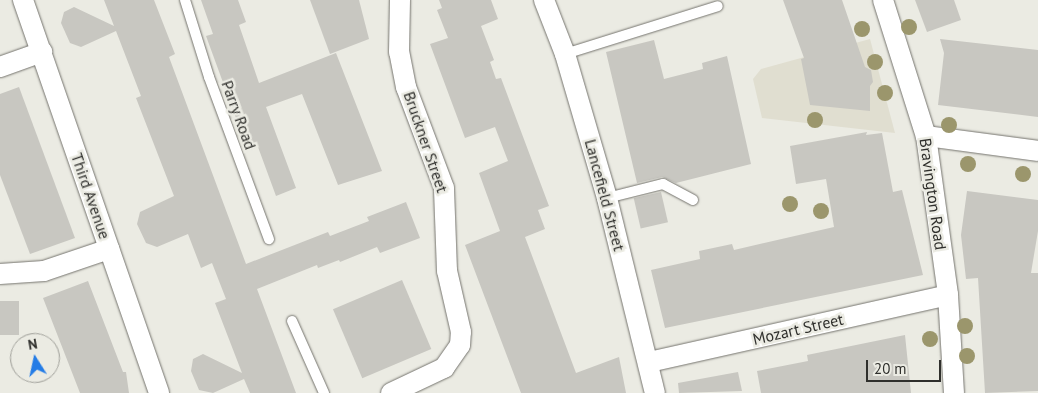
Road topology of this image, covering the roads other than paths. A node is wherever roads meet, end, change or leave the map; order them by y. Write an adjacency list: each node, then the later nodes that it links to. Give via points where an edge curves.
1 (22, 0): 7 (street, Third Avenue)
2 (186, 0): 14 (lane, Parry Road, via 209,77)
3 (400, 0): 22 (street, Bruckner Street, via 399,52 406,87 447,203 446,271 461,338 455,355 444,368)
4 (544, 0): 8 (street, Lancefield Street)
5 (883, 0): 10 (street, Bravington Road)
6 (718, 6): 8 (lane)
7 (42, 52): 9 (street); 15 (street, Third Avenue)
8 (565, 54): 12 (street, Lancefield Street)
9 (0, 67)
10 (926, 136): 11 (street); 17 (street, Bravington Road)
11 (1038, 151)
12 (607, 198): 13 (lane, via 663,184); 19 (street, Lancefield Street)
13 (693, 200)
14 (269, 240)
15 (109, 249): 16 (street, via 44,271); 20 (street, Third Avenue)
16 (0, 274)
17 (948, 295): 19 (street, Mozart Street); 24 (street, Bravington Road)
18 (292, 321): 21 (lane)
19 (648, 362): 23 (street, Lancefield Street)
20 (159, 393)
21 (324, 393)
22 (391, 393)
23 (655, 393)
24 (954, 393)

